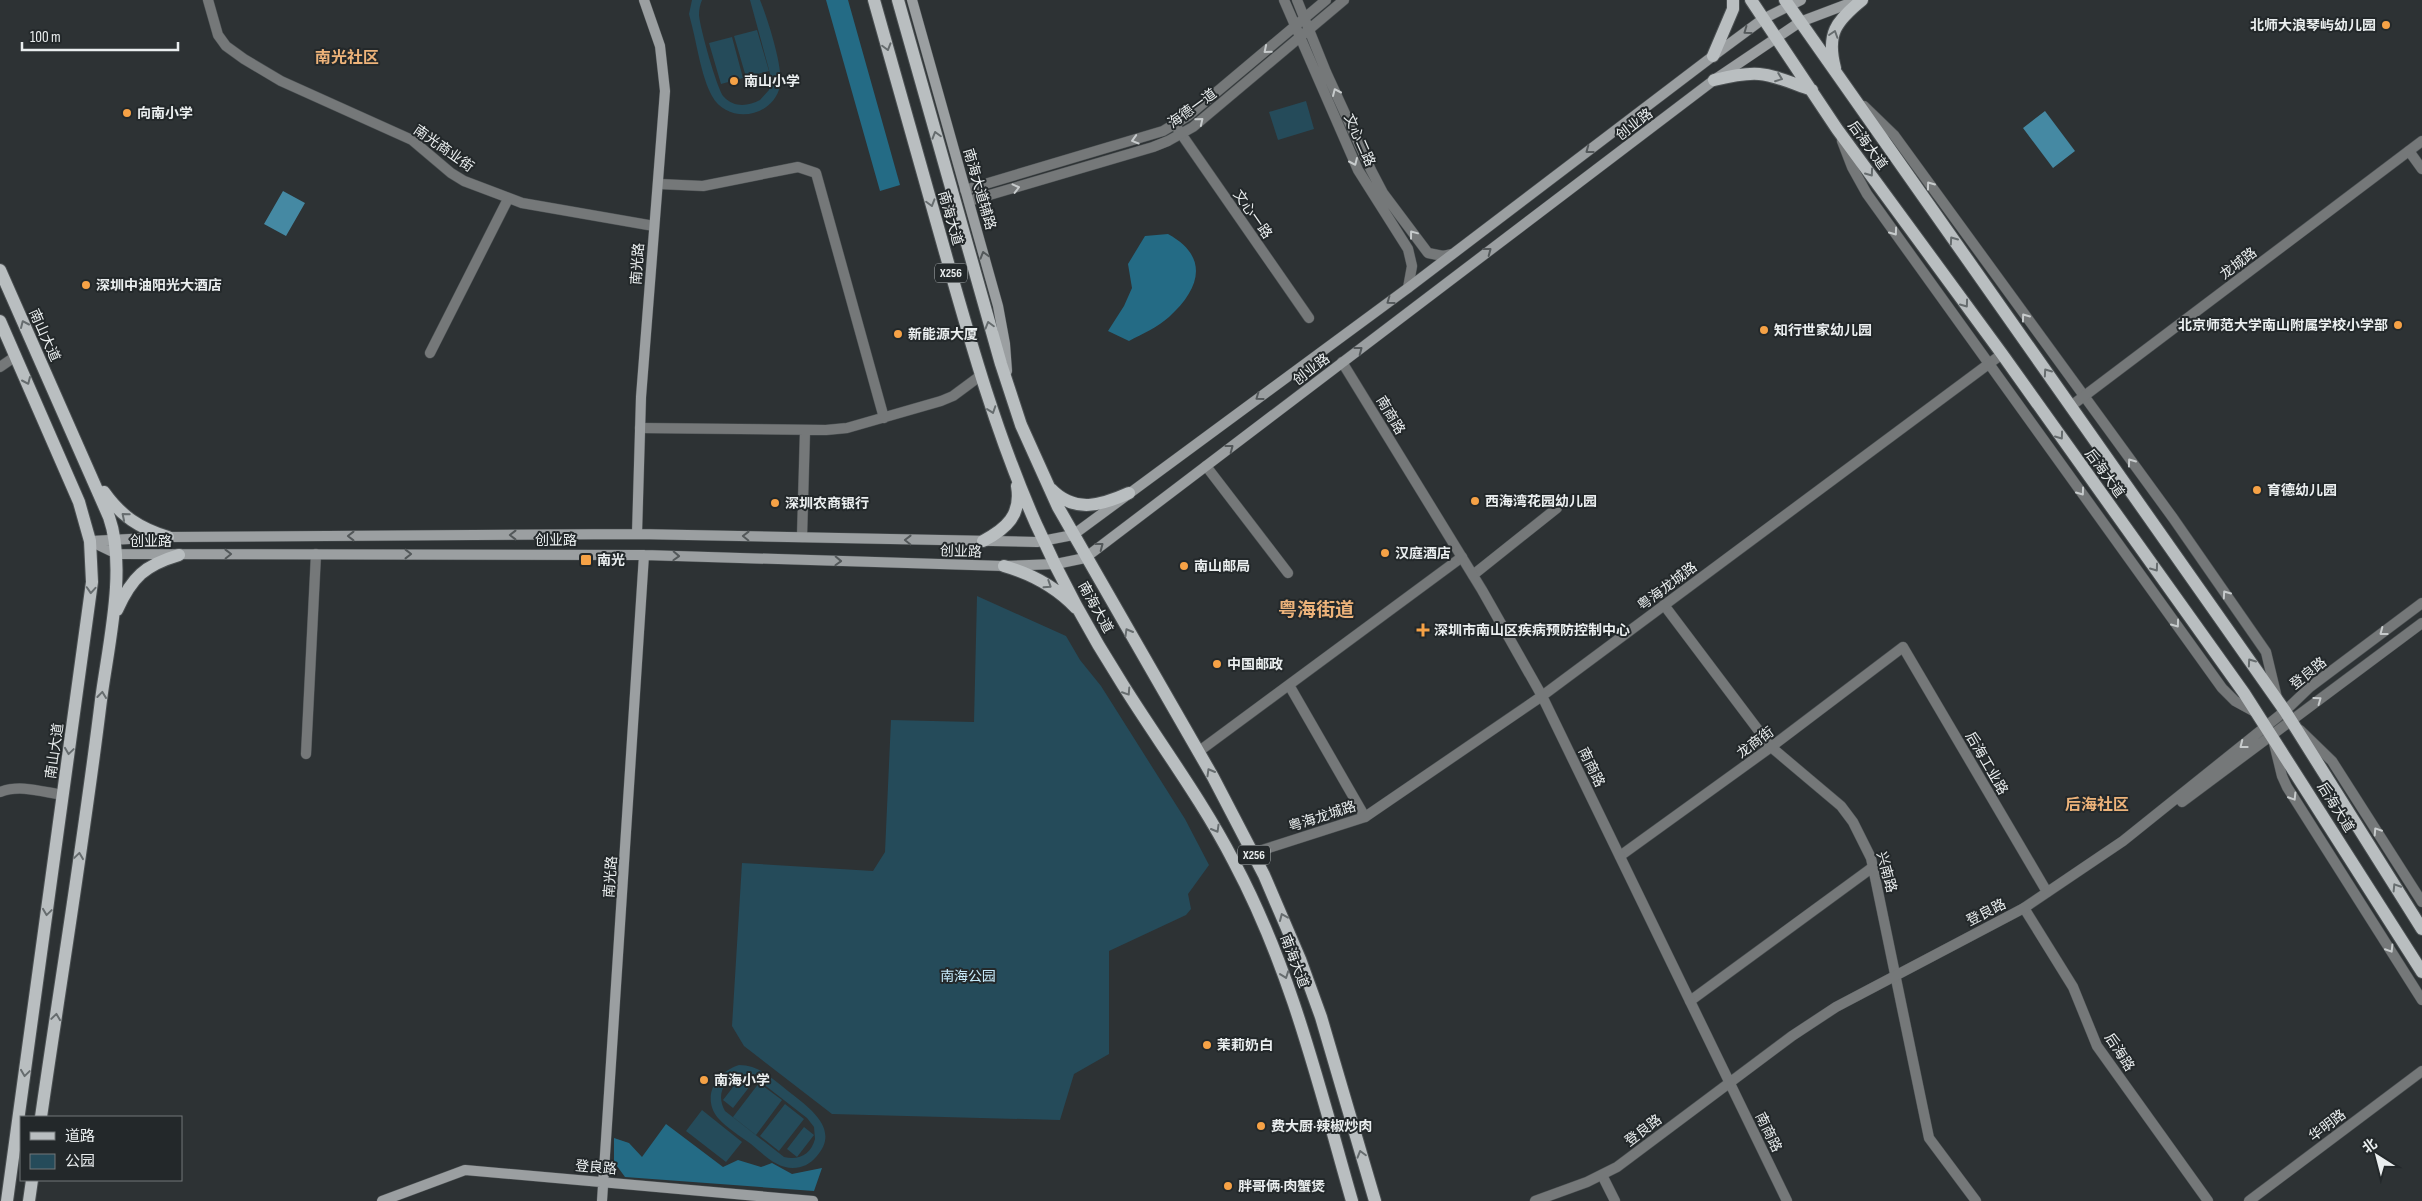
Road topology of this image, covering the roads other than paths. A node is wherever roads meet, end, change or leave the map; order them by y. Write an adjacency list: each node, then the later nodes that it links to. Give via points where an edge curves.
1 (208, 0): 36 (street, 南光商业街, via 218,35 226,46 244,59 281,81 412,140 451,173)
2 (644, 0): 34 (main road, 南光路, via 664,66 665,113)
3 (874, 0): 50 (main road, 南海大道 / X256, one-way to 50)
4 (898, 0): 51 (main road, 南海大道 / X256, one-way to 4)
5 (912, 0): 35 (main road, 南海大道辅路)
6 (1284, 0): 19 (street, 文心二路)
7 (1297, 0): 16 (street, 文心二路)
8 (1326, 0): 16 (street, 海德一道)
9 (1344, 0): 20 (street, 海德一道)
10 (1733, 0): 23 (main road, via 1733,10)
11 (1751, 0): 17 (main road, 后海大道)
12 (1801, 0): 15 (main road, 创业路)
13 (1858, 0): 18 (main road, 创业路)
14 (1862, 0): 24 (main road, one-way to 14, via 1831,54 1832,34 1845,14)
15 (1786, 2): 17 (main road, 创业路); 18 (main road, 后海大道)
16 (1304, 18): 19 (street, 海德一道); 20 (street, 文心二路)
17 (1763, 19): 22 (main road, 后海大道); 23 (main road, 创业路, one-way to 23)
18 (1800, 22): 22 (main road, 创业路); 24 (main road, 后海大道)
19 (1295, 26): 21 (street, 文心二路); 28 (street, 海德一道, one-way to 28)
20 (1309, 30): 21 (street, 海德一道); 39 (street, 文心二路, one-way to 20, via 1443,256 1428,252 1383,193)
21 (1300, 38): 30 (street, 海德一道, one-way to 21); 41 (street, 文心二路, one-way to 41, via 1358,170 1408,249 1412,266)
22 (1776, 38): 25 (main road, 创业路); 26 (main road, 后海大道)
23 (1713, 56): 39 (main road, 创业路, one-way to 39)
24 (1838, 78): 27 (main road, 后海大道)
25 (1714, 80): 26 (main road, one-way to 26, via 1738,74 1764,73); 47 (main road, 创业路, one-way to 25)
26 (1812, 90): 29 (main road, 后海大道)
27 (1848, 93): 52 (street, one-way to 27, via 1894,135); 53 (main road, 后海大道, one-way to 27)
28 (1175, 125): 30 (street, 文心一路); 35 (street, 海德一道, one-way to 35, via 1150,136)
29 (1838, 128): 45 (main road, 后海大道, one-way to 45); 48 (street, one-way to 48, via 1852,167 1867,194)
30 (1181, 135): 37 (street, 海德一道, one-way to 30, via 1153,147); 42 (street, 文心一路)
31 (2422, 141): 32 (street, 龙城路)
32 (2409, 151): 33 (street); 52 (street, 龙城路)
33 (2422, 169)
34 (659, 184): 38 (main road, 南光路); 54 (street, via 703,186 798,166 816,173)
35 (966, 190): 37 (main road, 南海大道辅路)
36 (508, 199): 38 (street, 南光商业街); 44 (street)
37 (969, 201): 51 (main road, 南海大道辅路, one-way to 37, via 998,306)
38 (654, 226): 55 (main road, 南光路)
39 (1452, 254): 41 (main road, 创业路)
40 (0, 270): 57 (main road, 南山大道, one-way to 40)
41 (1408, 288): 61 (main road, 创业路, one-way to 61)
42 (1309, 318)
43 (0, 321): 46 (main road, 南山大道)
44 (430, 353)
45 (2002, 354): 48 (street, 粤海龙城路); 90 (main road, 后海大道, one-way to 90)
46 (16, 356): 49 (street); 70 (main road, 南山大道, one-way to 70, via 68,475)
47 (1342, 362): 58 (main road, 创业路, one-way to 47); 75 (street, 南商路)
48 (1989, 363): 82 (street, 粤海龙城路); 90 (street, one-way to 90, via 2222,688 2235,701)
49 (0, 368)
50 (980, 376): 54 (street, via 953,396); 59 (main road, 南海大道 / X256, one-way to 59)
51 (1008, 388): 60 (main road, 南海大道 / X256)
52 (2083, 398): 53 (street, 龙城路); 89 (street, one-way to 52, via 2266,652 2173,518)
53 (2071, 406): 89 (main road, 后海大道, one-way to 53)
54 (884, 418): 56 (street, via 847,428)
55 (640, 428): 56 (street); 63 (main road, 南光路)
56 (805, 431): 66 (street)
57 (86, 464): 65 (main road, one-way to 57, via 144,529 126,518 110,501); 67 (main road, 南山大道)
58 (1206, 466): 76 (main road, 创业路, one-way to 58); 79 (street)
59 (1014, 471): 68 (main road, 南海大道 / X256); 69 (main road, via 1018,504 1014,516 1003,529)
60 (1046, 483): 61 (main road, via 1058,496 1084,506 1108,503); 64 (main road, 南海大道 / X256)
61 (1129, 494): 64 (main road, 创业路)
62 (1557, 508): 80 (street)
63 (637, 534): 65 (main road, 创业路, one-way to 65); 66 (main road, 创业路, one-way to 63)
64 (1073, 535): 68 (main road, 创业路); 76 (main road, 南海大道 / X256)
65 (168, 537): 67 (main road, 创业路)
66 (802, 537): 69 (main road, 创业路, one-way to 66)
67 (115, 538): 70 (main road, 创业路); 71 (main road, 南山大道)
68 (1044, 540): 69 (main road, 创业路); 77 (main road, 南海大道 / X256)
69 (983, 541)
70 (90, 542): 71 (main road, 创业路); 97 (main road, 南山大道, one-way to 97, via 91,600)
71 (117, 554): 73 (main road, 创业路); 84 (main road, 南山大道)
72 (316, 554): 73 (main road, 创业路, one-way to 72); 74 (main road, 创业路, one-way to 74); 95 (street)
73 (180, 555): 84 (main road, via 153,564 137,576 124,594)
74 (644, 555): 78 (main road, 创业路, one-way to 78); 115 (main road, 南光路)
75 (1462, 557): 80 (street, 南商路); 87 (street)
76 (1085, 558): 77 (main road, 创业路); 94 (main road, 南海大道 / X256, one-way to 76)
77 (1056, 564): 78 (main road, 创业路); 83 (main road, 南海大道 / X256)
78 (1004, 566): 83 (main road, one-way to 83, via 1050,586)
79 (1288, 573)
80 (1473, 575): 88 (street, 南商路)
81 (2422, 603): 91 (street, 登良路, one-way to 91, via 2310,687)
82 (1664, 605): 88 (street, 粤海龙城路); 93 (street, 兴南路)
83 (1086, 620): 121 (main road, 南海大道 / X256, one-way to 121, via 1121,682 1219,834 1264,922 1295,1003)
84 (112, 621): 112 (main road, 南山大道, one-way to 84)
85 (2422, 623): 91 (street, one-way to 85)
86 (1903, 648): 93 (street, 龙商街); 102 (street, 后海工业路)
87 (1289, 685): 94 (street); 98 (street)
88 (1542, 696): 98 (street, 粤海龙城路); 100 (street, 南商路)
89 (2277, 699): 91 (main road, 后海大道)
90 (2258, 714): 92 (main road, 后海大道)
91 (2291, 719): 92 (street, 登良路); 103 (street, one-way to 91, via 2332,761); 105 (main road, 后海大道, one-way to 91)
92 (2269, 730): 102 (street, 登良路, via 2123,841); 106 (main road, 后海大道); 108 (street, one-way to 108, via 2287,788)
93 (1771, 747): 100 (street, 龙商街); 101 (street, 兴南路, via 1840,806 1863,841)
94 (1198, 752): 99 (main road, 南海大道 / X256, one-way to 94)
95 (306, 754)
96 (0, 792): 97 (street, via 23,788)
97 (63, 795): 116 (main road, 南山大道, one-way to 116)
98 (1365, 817): 99 (street, 粤海龙城路)
99 (1253, 854): 122 (main road, 南海大道 / X256, one-way to 99, via 1309,983)
100 (1620, 856): 109 (street, 南商路)
101 (1873, 867): 107 (street, 兴南路); 109 (street)
102 (2047, 892): 104 (street, 登良路)
103 (2422, 902)
104 (2024, 908): 107 (street, 登良路); 127 (street, 后海路, via 2073,987 2097,1046)
105 (2422, 928)
106 (2422, 972)
107 (1896, 974): 111 (street, 登良路, via 1836,1007); 126 (street, 兴南路, via 1929,1138)
108 (2422, 1000)
109 (1690, 1001): 111 (street, 南商路)
110 (2422, 1071): 128 (street, 华明路)
111 (1729, 1082): 113 (street, 登良路); 125 (street, 南商路)
112 (41, 1116)
113 (1602, 1175): 123 (street, 登良路); 124 (street)
114 (32, 1181): 117 (main road)
115 (604, 1182): 118 (main road, 登良路, via 465,1170); 119 (main road, 南光路); 120 (main road, 登良路)
116 (7, 1201)
117 (29, 1201)
118 (382, 1201)
119 (602, 1201)
120 (813, 1201)
121 (1352, 1201)
122 (1375, 1201)
123 (1535, 1201)
124 (1615, 1201)
125 (1787, 1201)
126 (1976, 1201)
127 (2208, 1201)
128 (2249, 1201)

